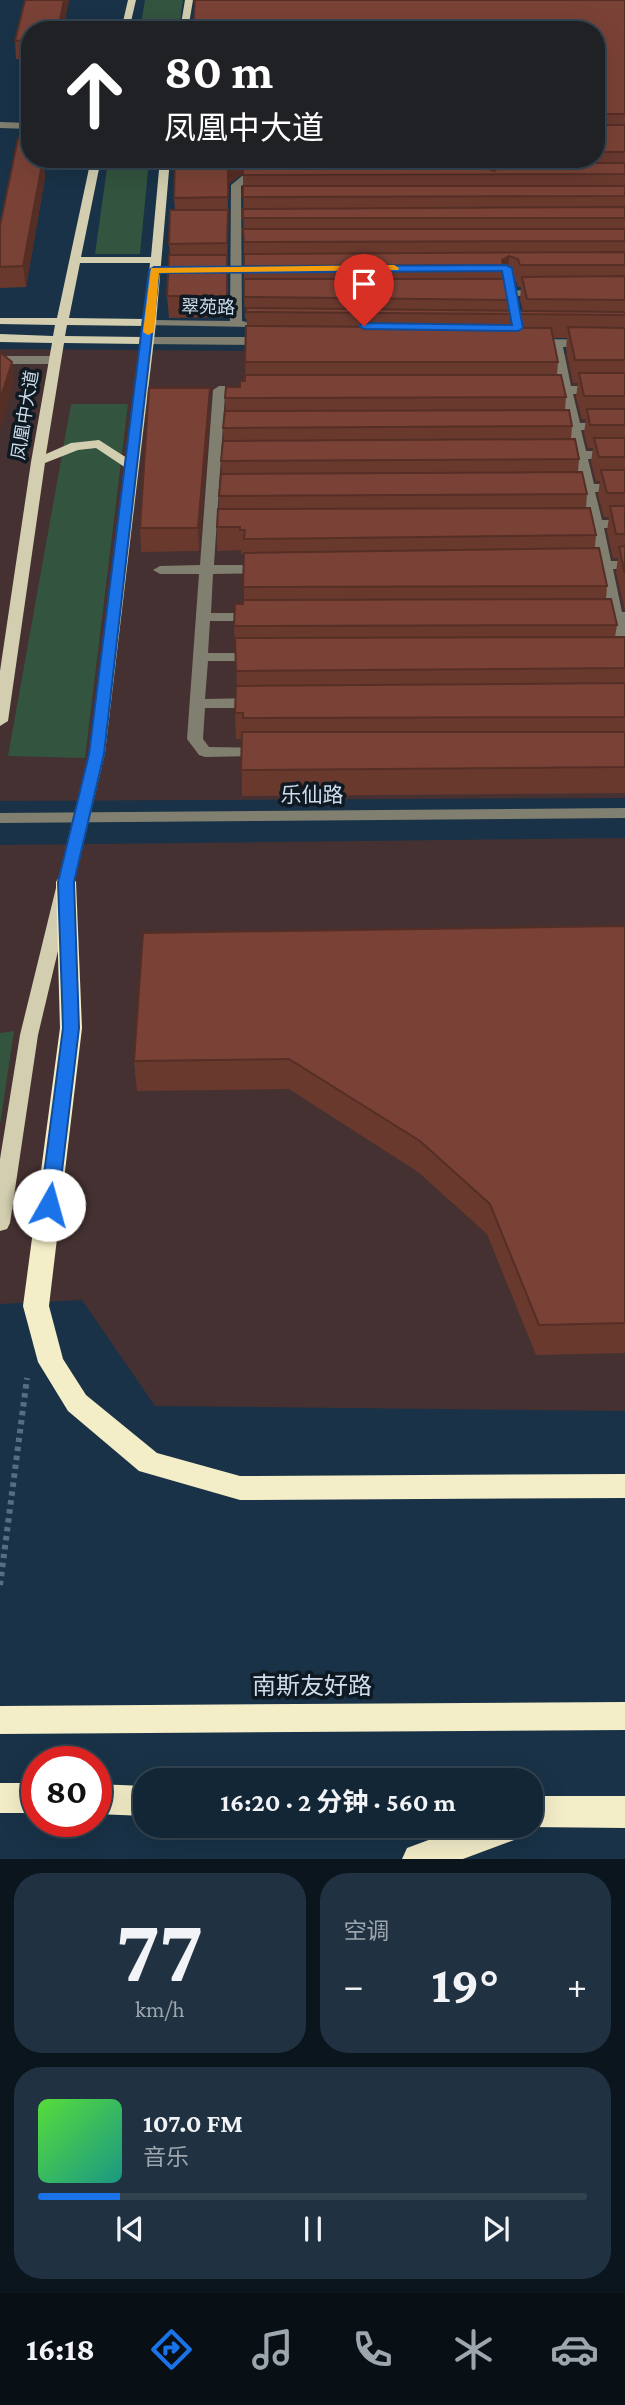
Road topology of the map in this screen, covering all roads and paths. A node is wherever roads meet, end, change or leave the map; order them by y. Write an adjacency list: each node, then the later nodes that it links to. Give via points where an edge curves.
1 (132, 0): 3 (main road)
2 (189, 0): 4 (main road)
3 (127, 21)
4 (186, 21)
5 (0, 125): 6 (street)
6 (21, 125)
7 (94, 168): 22 (main road, 凤凰中大道)
8 (165, 168): 23 (main road)
9 (488, 168): 12 (street)
10 (274, 177): 15 (street, via 246,178 236,185)
11 (476, 177): 12 (street)
12 (490, 177): 13 (street); 14 (street)
13 (503, 177)
14 (494, 201)
15 (236, 202): 16 (street); 17 (street)
16 (250, 202)
17 (236, 223): 18 (street); 19 (street); 20 (street)
18 (250, 223)
19 (223, 224)
20 (236, 245): 21 (street); 25 (street)
21 (249, 245)
22 (75, 260): 23 (main road); 32 (main road, 凤凰中大道)
23 (159, 267): 33 (main road)
24 (222, 269): 25 (street)
25 (236, 269): 26 (street); 29 (street)
26 (249, 269)
27 (470, 293): 28 (street)
28 (562, 293)
29 (236, 294): 30 (street); 34 (street)
30 (249, 294)
31 (0, 321): 32 (main road, 翠苑路)
32 (62, 321): 33 (main road, 翠苑路); 37 (main road, 凤凰中大道)
33 (149, 323): 34 (street, 翠苑路); 38 (main road)
34 (236, 324): 35 (street, 翠苑路)
35 (262, 325)
36 (0, 338): 37 (main road, 翠苑路)
37 (58, 339): 38 (main road, 翠苑路); 44 (main road, 凤凰中大道)
38 (147, 341): 39 (street, 翠苑路); 56 (main road)
39 (284, 342)
40 (515, 343): 41 (street)
41 (556, 344): 42 (street); 47 (street)
42 (625, 344)
43 (0, 360): 44 (street)
44 (54, 360): 55 (main road, 凤凰中大道)
45 (261, 390): 66 (street, via 219,390 224,427 217,526)
46 (525, 390): 47 (street)
47 (566, 390): 48 (street); 49 (street)
48 (625, 390)
49 (575, 426): 50 (street); 51 (street); 53 (street)
50 (625, 426)
51 (534, 427)
52 (541, 455): 53 (street)
53 (581, 455): 54 (street); 58 (street)
54 (625, 455)
55 (37, 462): 56 (main road, via 76,446 99,444); 78 (main road, 凤凰中大道)
56 (132, 467): 81 (main road, via 97,754)
57 (547, 488): 58 (street)
58 (589, 488): 59 (street); 61 (street)
59 (625, 488)
60 (556, 524): 61 (street)
61 (597, 524): 62 (street); 63 (street)
62 (625, 524)
63 (607, 565): 64 (street); 65 (street); 70 (street)
64 (625, 565)
65 (565, 566)
66 (207, 569): 67 (street); 68 (street); 71 (street)
67 (276, 569)
68 (160, 570)
69 (576, 616): 70 (street)
70 (621, 616): 73 (street)
71 (203, 617): 72 (street); 74 (street)
72 (272, 617)
73 (620, 656)
74 (201, 657): 75 (street); 77 (street)
75 (269, 657)
76 (267, 703): 77 (street)
77 (198, 704): 79 (street, via 195,739 205,751)
78 (0, 721)
79 (275, 751)
80 (625, 813): 81 (street, 乐仙路)
81 (82, 817): 82 (street, 乐仙路); 83 (main road)
82 (0, 818)
83 (66, 882): 84 (main road, via 29,1035); 86 (highway, via 71,1028 36,1306 51,1362 77,1403 149,1464 240,1488)
84 (0, 1223)
85 (27, 1373): 87 (path)
86 (625, 1486)
87 (0, 1585)
88 (625, 1716): 89 (highway, 南斯友好路)
89 (0, 1720)
90 (112, 1800): 91 (highway)
91 (133, 1801)
92 (625, 1812): 93 (highway)
93 (543, 1815)
94 (477, 1838): 95 (highway)
95 (418, 1859)

